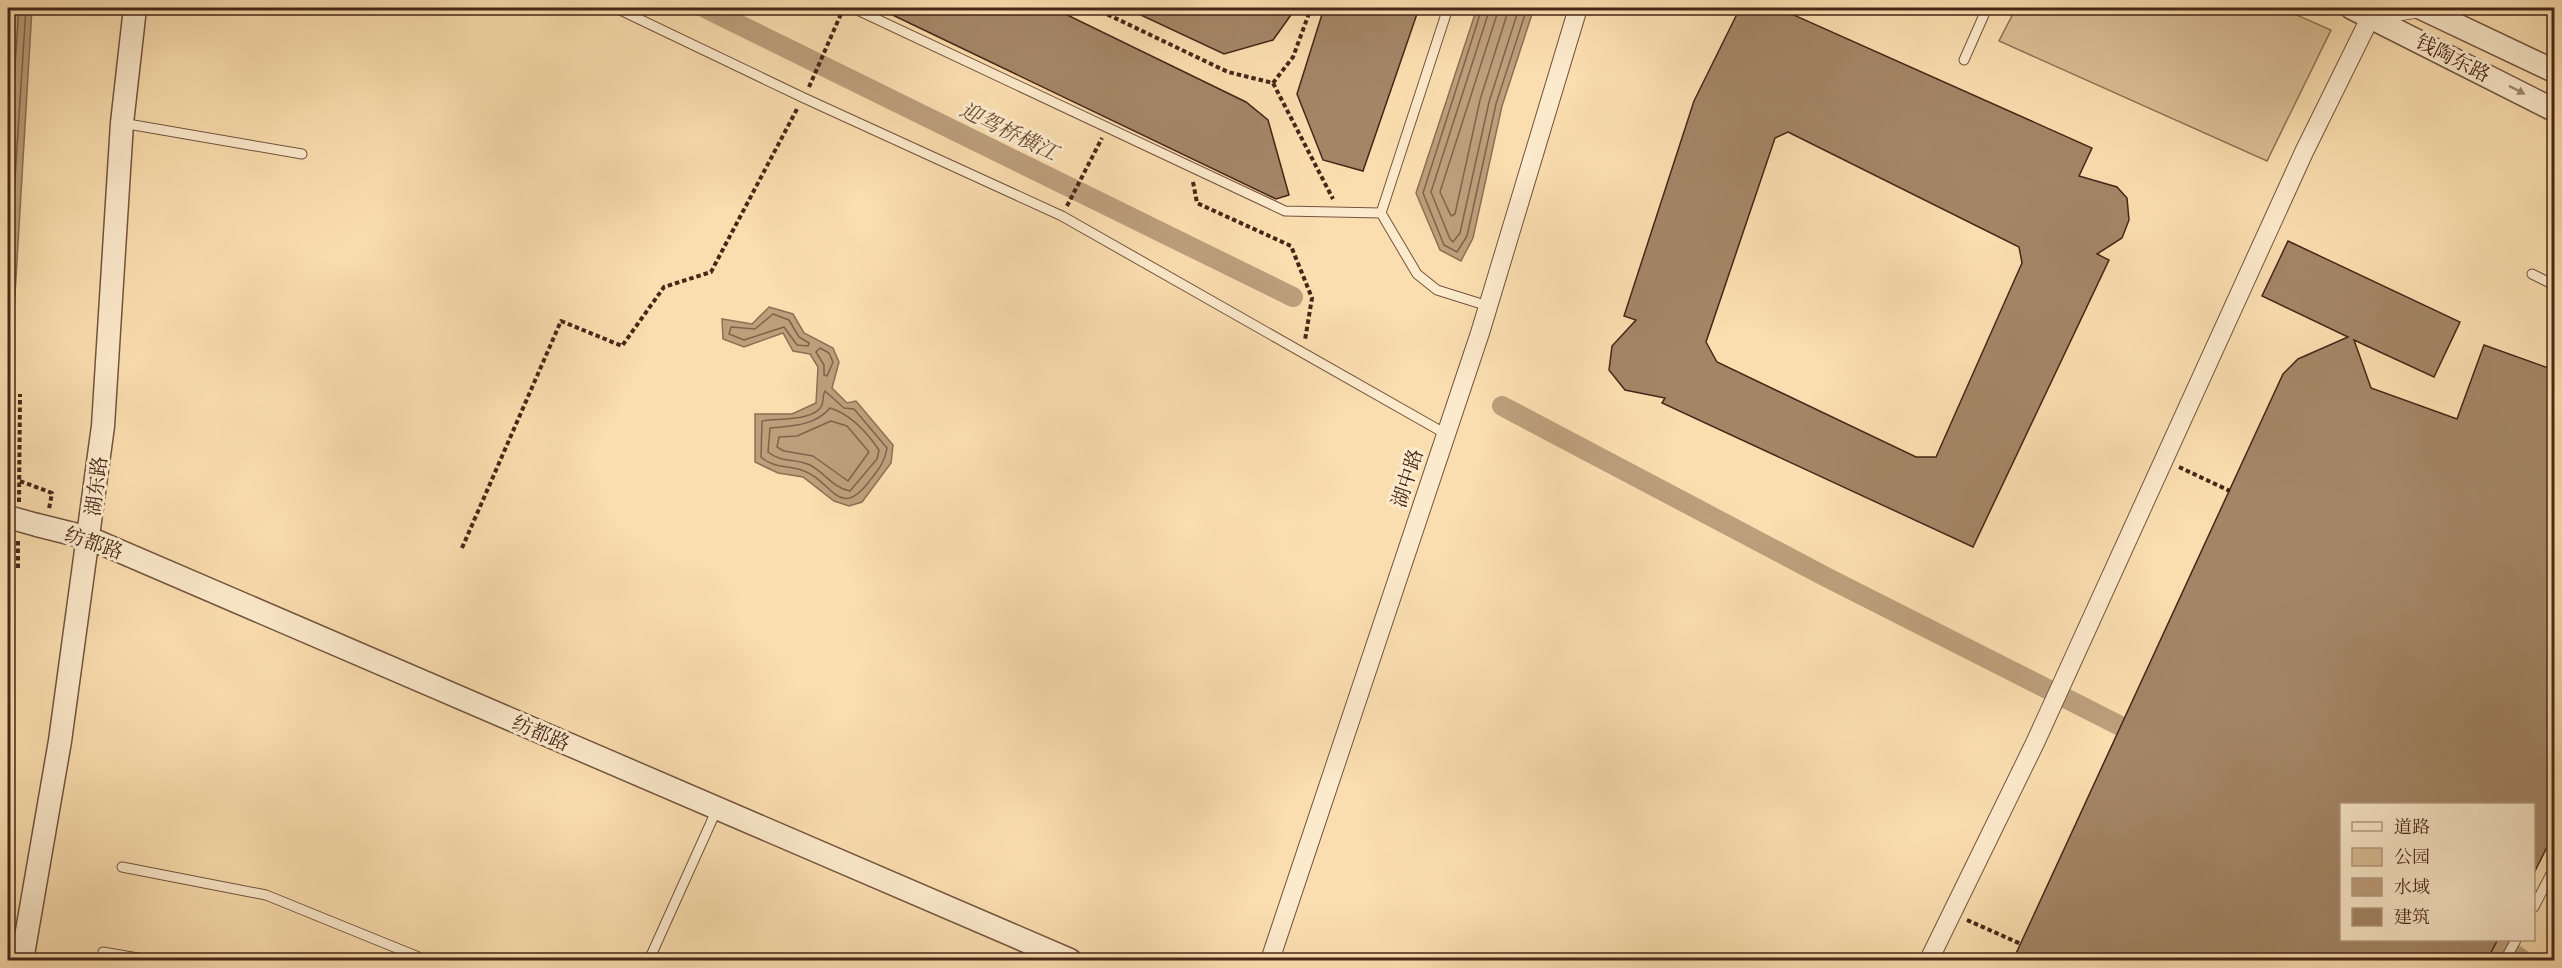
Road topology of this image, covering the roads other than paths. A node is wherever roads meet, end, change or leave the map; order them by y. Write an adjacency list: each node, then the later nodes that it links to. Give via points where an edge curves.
1 (135, 8): 12 (street, 湖东路)
2 (616, 8): 18 (lane, via 1062,216)
3 (853, 8): 14 (lane, via 1285,211)
4 (1448, 8): 14 (lane)
5 (1578, 8): 17 (street, 湖中路)
6 (1988, 8): 9 (lane)
7 (2421, 8): 8 (street); 10 (street, 钱陶东路)
8 (2361, 12): 11 (street, 钱陶东路, one-way to 11); 33 (street, via 2304,152 2035,743)
9 (1964, 60)
10 (2554, 71)
11 (2554, 110)
12 (122, 123): 13 (lane); 20 (street, 湖东路, via 103,426)
13 (302, 154)
14 (1381, 213): 17 (lane, via 1417,274 1437,290)
15 (2532, 274): 16 (lane)
16 (2554, 285)
17 (1488, 306): 18 (street, 湖中路)
18 (1446, 434): 32 (street, 湖中路)
19 (25, 524): 20 (street, 纺都路)
20 (89, 538): 21 (street, 纺都路); 27 (street, 湖东路, via 60,741)
21 (717, 809): 30 (lane); 31 (street, 纺都路)
22 (122, 867): 29 (lane, via 266,895)
23 (2554, 868): 24 (lane)
24 (2535, 905)
25 (2515, 941): 34 (lane)
26 (103, 952): 28 (lane)
27 (22, 960)
28 (149, 960)
29 (426, 960)
30 (649, 960)
31 (1070, 960)
32 (1270, 960)
33 (1929, 960)
34 (2505, 960)

